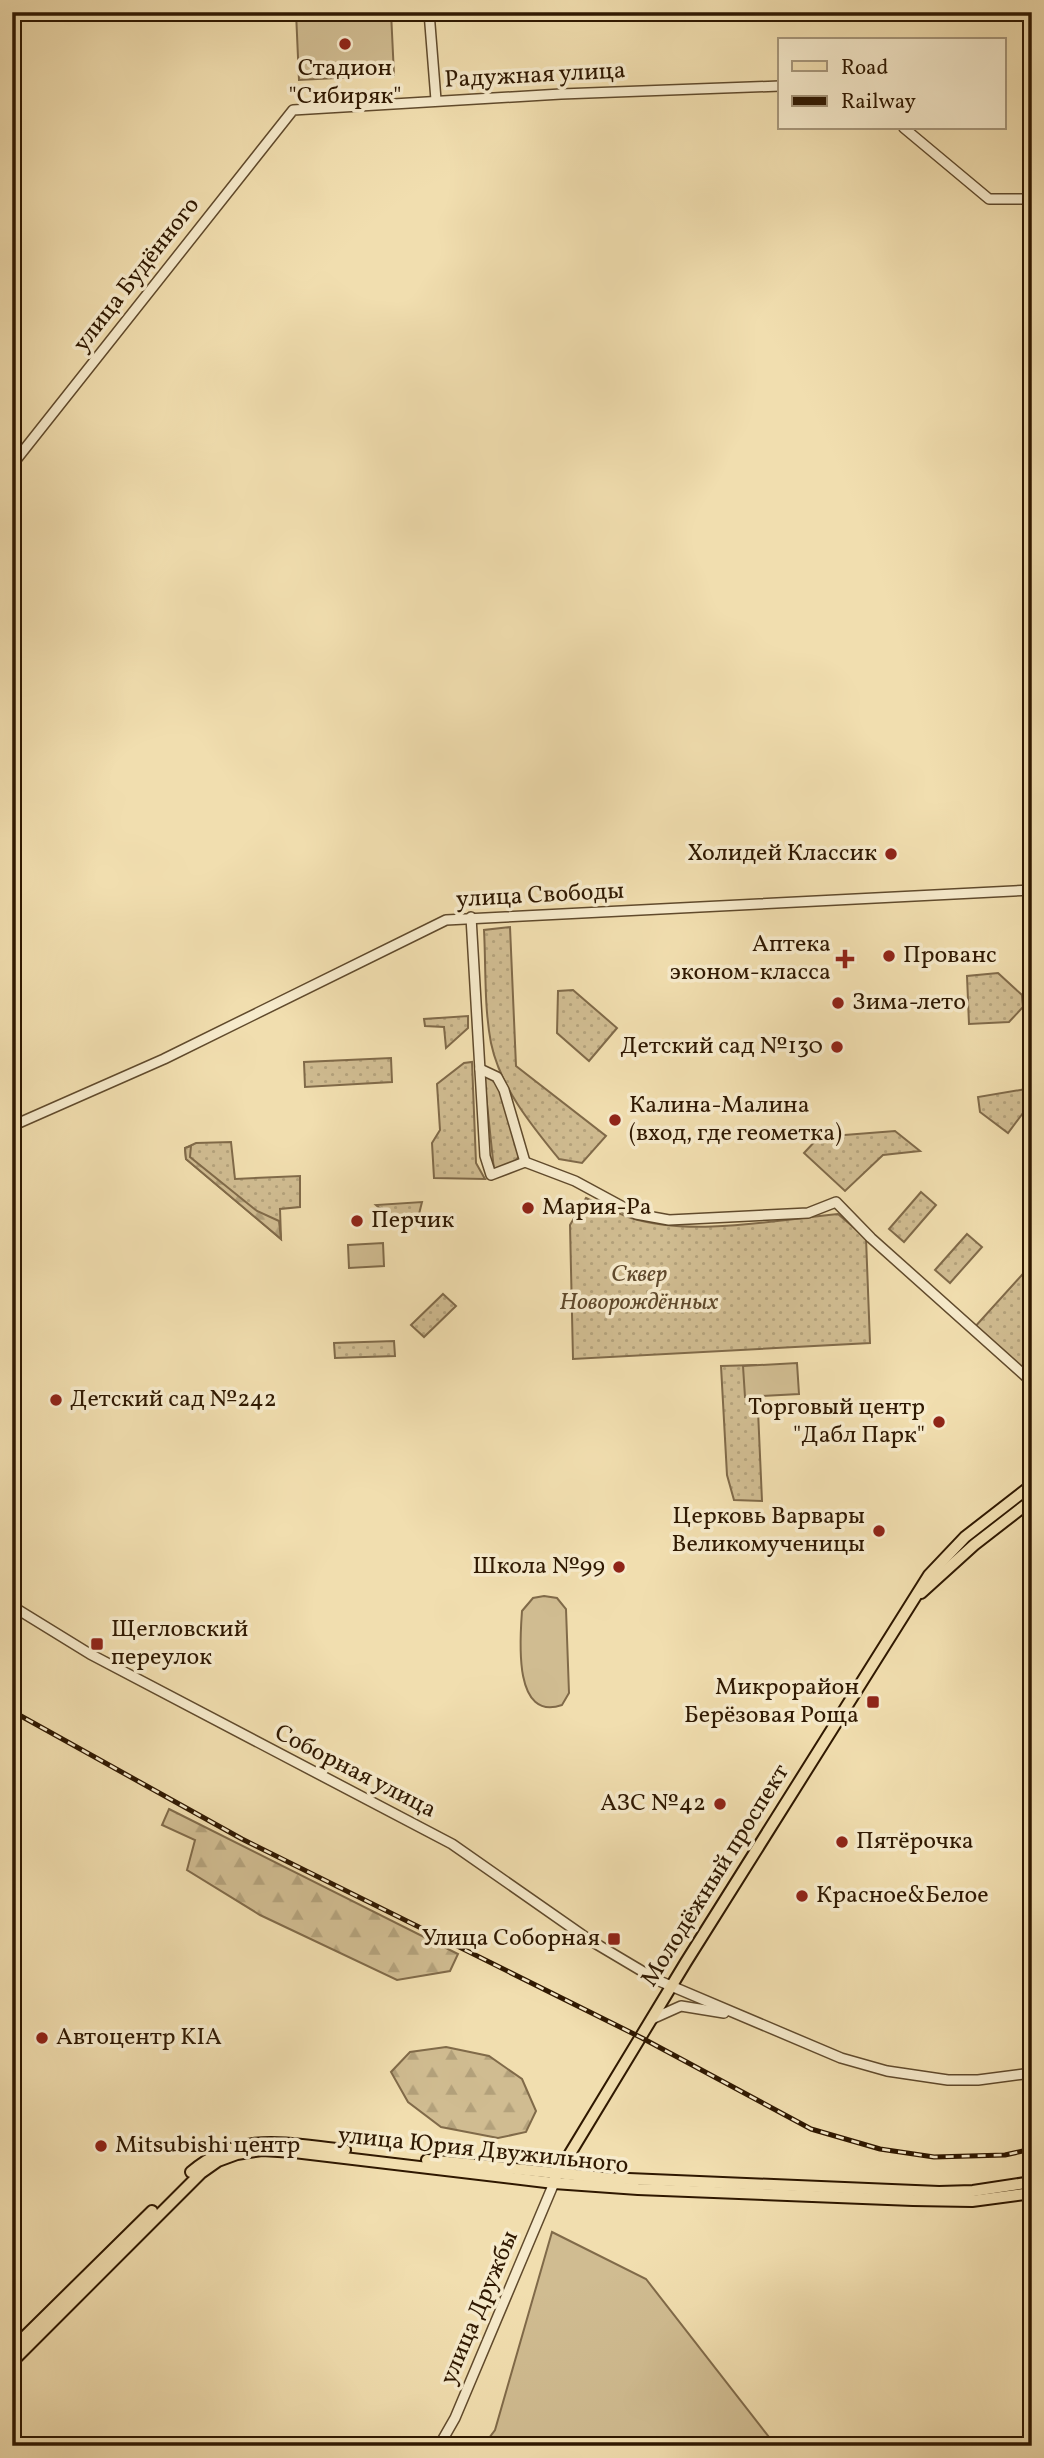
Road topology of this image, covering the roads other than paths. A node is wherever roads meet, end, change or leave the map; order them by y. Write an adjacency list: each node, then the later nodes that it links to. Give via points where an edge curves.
1 (429, 12): 3 (street)
2 (778, 86): 3 (street, Радужная улица)
3 (436, 100): 4 (street, Радужная улица)
4 (293, 110): 7 (street, улица Будённого)
5 (906, 130): 6 (street, via 989,199)
6 (1032, 199)
7 (12, 465)
8 (1032, 890): 9 (street, улица Свободы)
9 (471, 917): 10 (street); 11 (street, улица Свободы, via 446,920 164,1059)
10 (480, 1069): 12 (street, via 497,1077 504,1090); 12 (street, via 485,1156 491,1175)
11 (12, 1126)
12 (525, 1162): 13 (street, via 575,1181 636,1214 669,1220 808,1213 836,1202)
13 (1032, 1382)
14 (1032, 1485): 16 (main road, Молодёжный проспект, via 965,1536 929,1575)
15 (1032, 1500): 16 (main road, Молодёжный проспект)
16 (919, 1594): 18 (main road, Молодёжный проспект)
17 (12, 1606): 18 (street, Соборная улица, via 90,1654 452,1844 588,1939)
18 (672, 1986): 19 (street, Соборная улица); 20 (main road, Молодёжный проспект)
19 (740, 2017): 20 (street, via 681,2006); 21 (street, via 845,2059 915,2077 978,2080)
20 (652, 2019): 22 (main road, Молодёжный проспект)
21 (1032, 2073)
22 (554, 2178): 23 (main road, улица Юрия Двужильного, via 939,2192); 24 (main road, улица Юрия Двужильного, via 914,2200 972,2201); 25 (main road, улица Юрия Двужильного, via 272,2142 231,2147 191,2172); 26 (main road, улица Юрия Двужильного, via 293,2152 237,2154 218,2161 178,2193); 27 (street, улица Дружбы, via 455,2418)
23 (1032, 2182)
24 (1032, 2193)
25 (12, 2349)
26 (12, 2362)
27 (439, 2446)

